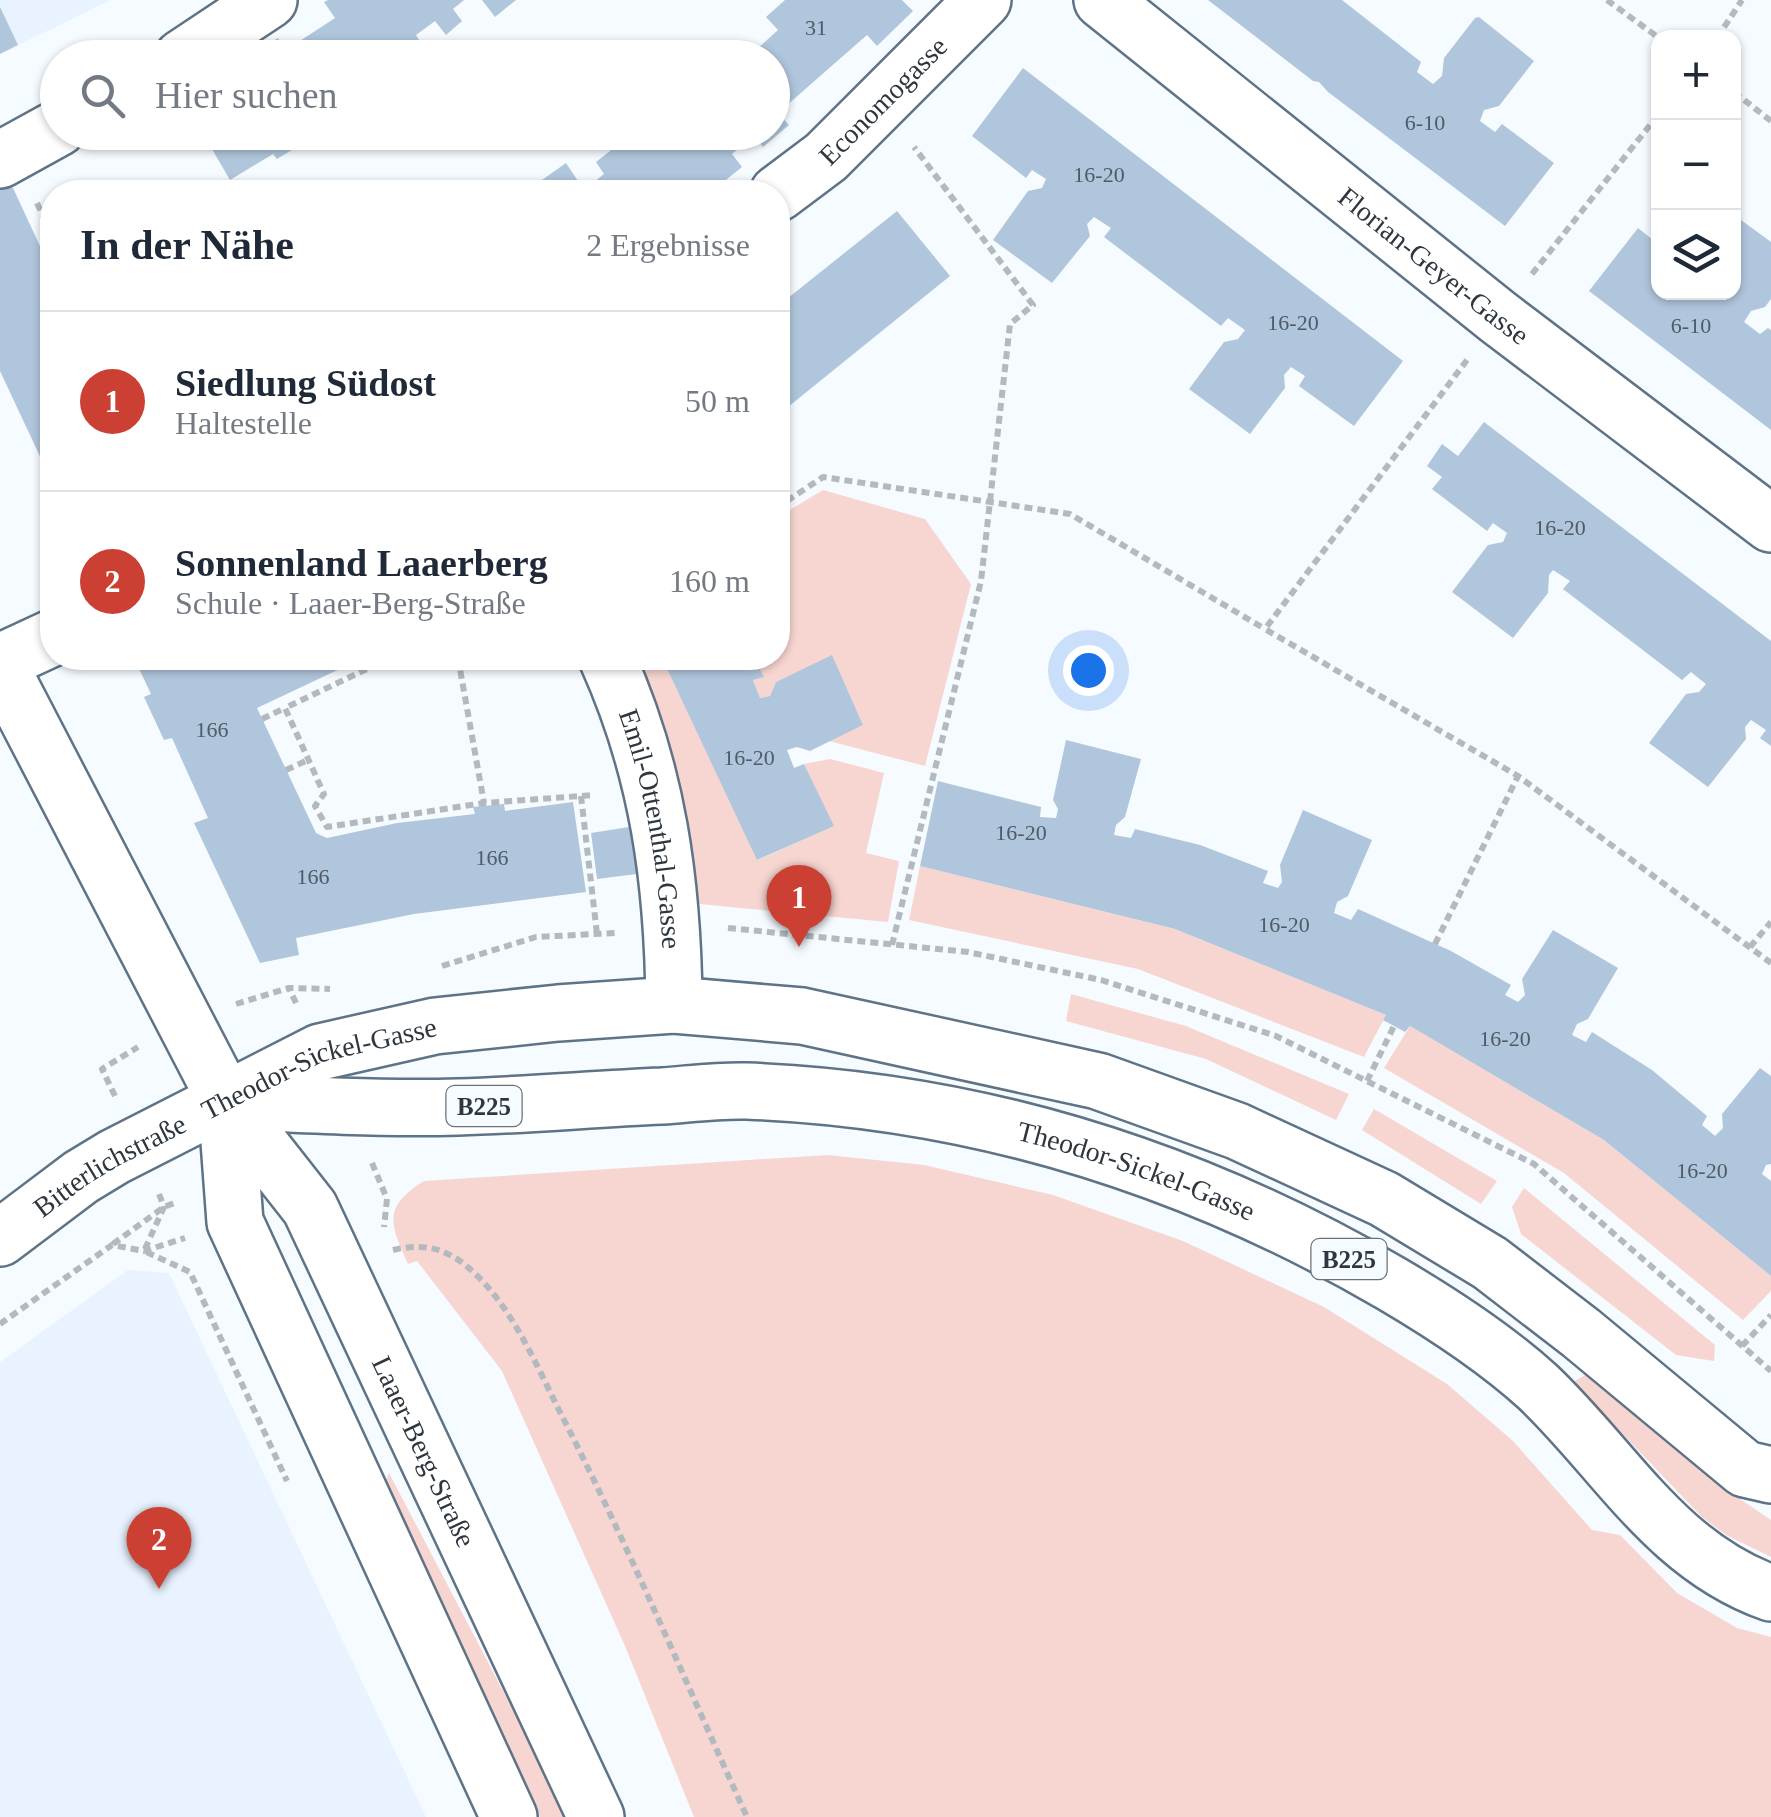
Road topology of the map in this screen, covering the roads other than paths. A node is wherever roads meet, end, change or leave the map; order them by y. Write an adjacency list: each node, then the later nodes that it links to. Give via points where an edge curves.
1 (268, 0): 4 (main road)
2 (983, 0): 7 (main road, Economogasse, via 826,157)
3 (1102, 0): 8 (main road, Florian-Geyer-Gasse, via 1498,317)
4 (209, 40)
5 (40, 138): 6 (main road)
6 (0, 160)
7 (790, 184)
8 (1771, 524)
9 (40, 644): 10 (main road)
10 (0, 664): 13 (main road, Laaer-Berg-Straße)
11 (612, 670): 12 (main road, Emil-Ottenthal-Gasse, via 653,788 673,929)
12 (674, 1006): 13 (main road, Theodor-Sickel-Gasse / B225, via 435,1026 320,1052); 15 (main road, Theodor-Sickel-Gasse / B225, via 802,1016 1061,1072 1237,1131 1384,1199 1490,1263)
13 (226, 1101): 14 (main road, Bitterlichstraße / B225, via 81,1177); 16 (main road, Theodor-Sickel-Gasse / B225, via 458,1107 743,1091 968,1117 1112,1155 1230,1199 1450,1318 1537,1387 1686,1546 1743,1583); 17 (main road, Laaer-Berg-Straße, via 235,1222); 18 (main road, Laaer-Berg-Straße, via 310,1208)
14 (0, 1238)
15 (1762, 1479)
16 (1771, 1592)
17 (509, 1817)
18 (596, 1817)

